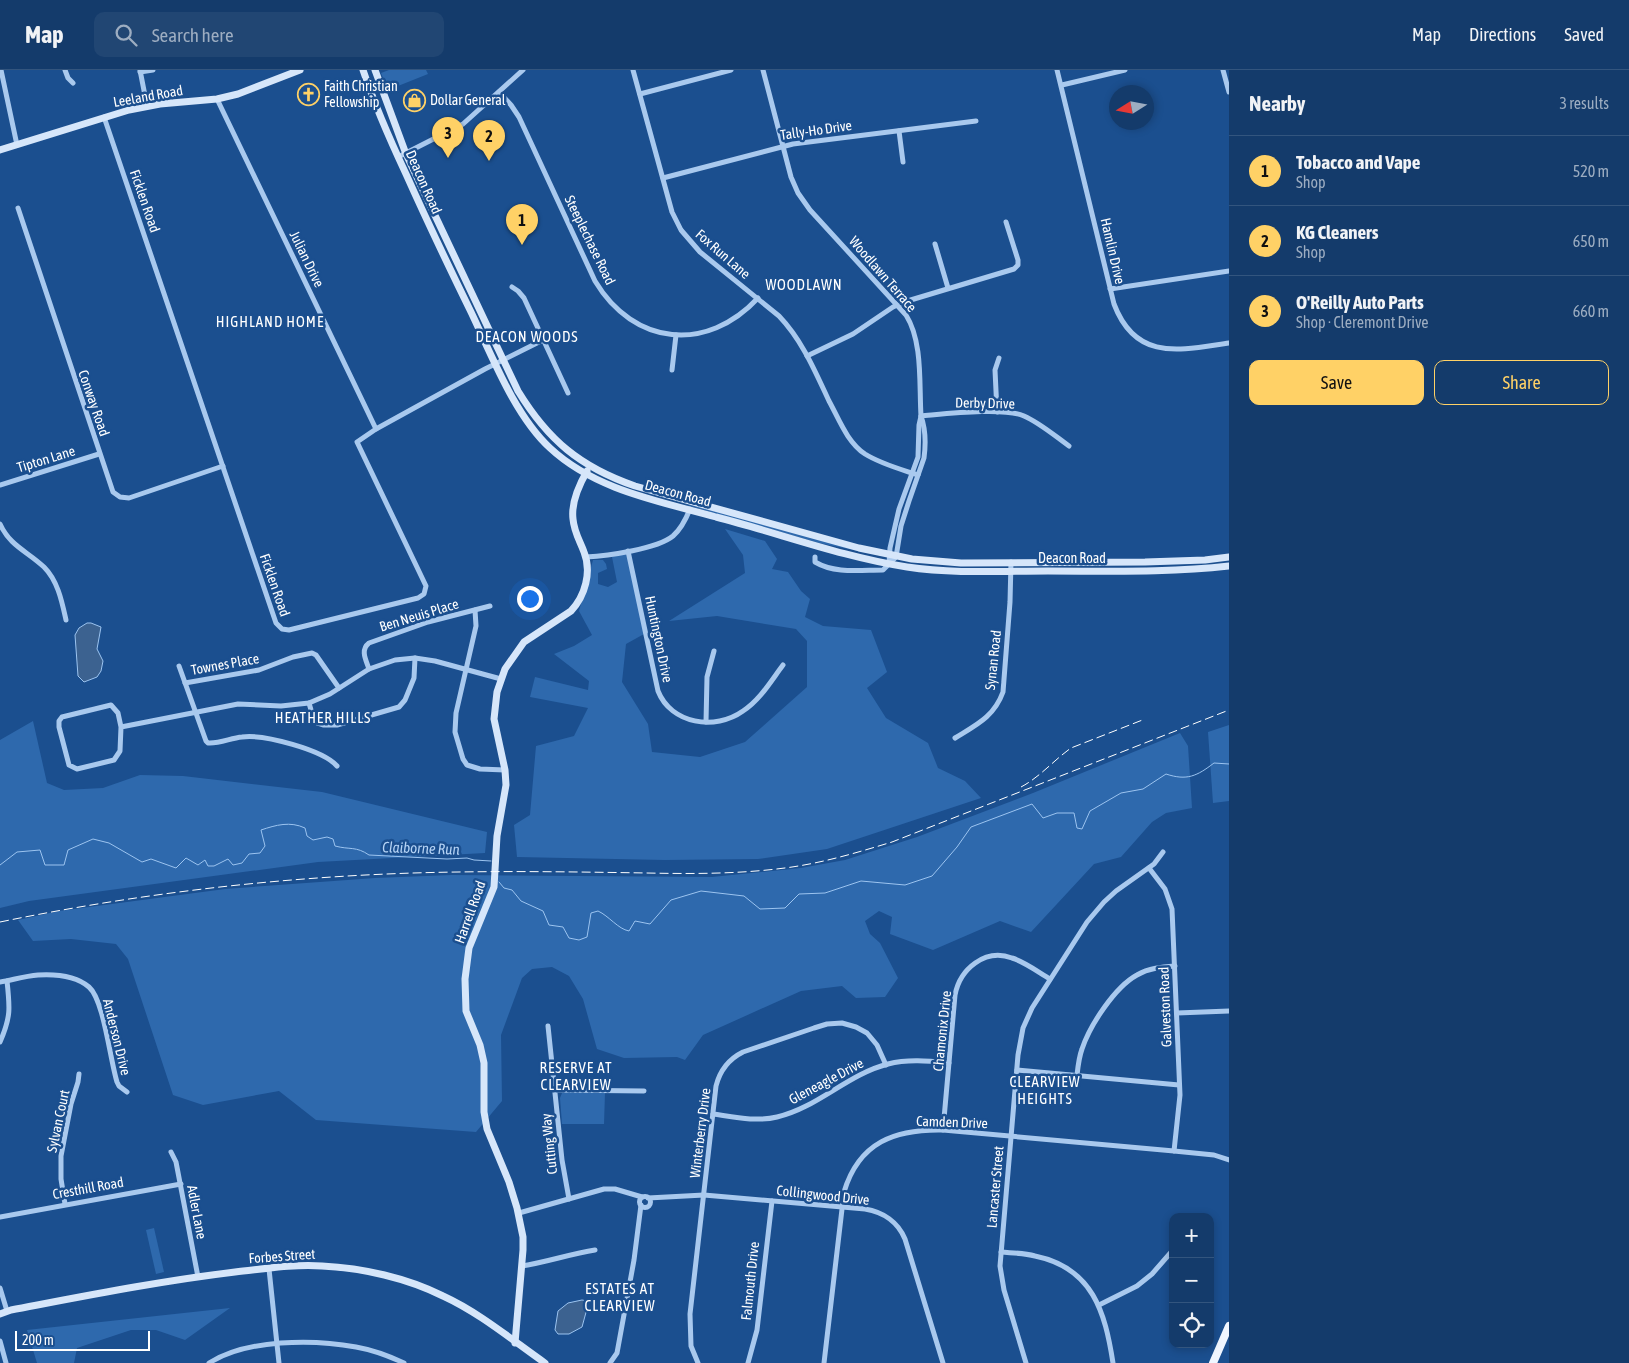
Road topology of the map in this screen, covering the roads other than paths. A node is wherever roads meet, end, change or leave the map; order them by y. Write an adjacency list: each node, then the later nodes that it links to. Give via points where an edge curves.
1 (1, 70): 15 (street)
2 (65, 70): 16 (street)
3 (153, 70): 14 (street)
4 (300, 70): 21 (main road, Leeland Road, via 257,88)
5 (363, 70): 30 (main road, Deacon Road)
6 (375, 70): 29 (main road, Deacon Road)
7 (523, 70): 18 (street)
8 (633, 70): 20 (street, Fox Run Lane)
9 (731, 70): 20 (street)
10 (763, 70): 27 (street, Woodlawn Terrace)
11 (1058, 70): 17 (street, Hamlin Drive)
12 (1125, 70): 17 (street)
13 (1223, 70): 19 (street)
14 (140, 71): 22 (street)
15 (1, 78): 26 (street)
16 (73, 83)
17 (1062, 85): 39 (street, Hamlin Drive)
18 (499, 92): 29 (street, via 463,124); 42 (street, Steeplechase Road, via 519,116 604,296 619,312 639,324 653,331)
19 (1229, 92)
20 (640, 94): 32 (street, Fox Run Lane)
21 (217, 99): 22 (main road, Leeland Road); 52 (street, Julian Drive)
22 (147, 106): 23 (main road, Leeland Road)
23 (104, 117): 26 (main road, Leeland Road); 55 (street, Ficklen Road)
24 (976, 121): 25 (street, Tally-Ho Drive)
25 (899, 131): 27 (street, Tally-Ho Drive); 31 (street)
26 (17, 145): 28 (main road, Leeland Road)
27 (783, 146): 32 (street, Tally-Ho Drive); 41 (street, Woodlawn Terrace, via 794,184 804,202)
28 (0, 150)
29 (406, 154): 30 (street); 47 (main road, Deacon Road)
30 (398, 157): 47 (main road, Deacon Road)
31 (903, 162)
32 (663, 178): 40 (street, Fox Run Lane, via 672,212 687,238)
33 (18, 208): 54 (street, Conway Road)
34 (1006, 222): 38 (street, via 1018,262 1016,267)
35 (935, 244): 38 (street)
36 (1229, 271): 39 (street)
37 (512, 287): 43 (street, via 524,298)
38 (948, 288): 41 (street)
39 (1110, 289): 44 (street, Hamlin Drive, via 1121,321 1146,343 1162,349 1182,350)
40 (758, 298): 42 (street, Steeplechase Road, via 740,316 721,327 703,333); 45 (street, Fox Run Lane, via 787,324)
41 (897, 304): 45 (street, via 853,334); 51 (street, Woodlawn Terrace, via 916,337)
42 (676, 335): 48 (street)
43 (543, 340): 47 (street, Ficklen Road); 49 (street)
44 (1229, 343)
45 (807, 356): 57 (street, Fox Run Lane, via 845,432 855,445 876,460)
46 (999, 358): 50 (street, via 995,370)
47 (500, 362): 52 (street, Ficklen Road); 56 (main road, Deacon Road, via 511,395 532,428 552,450)
48 (672, 370)
49 (568, 393)
50 (997, 412): 51 (street, Derby Drive); 53 (street, Derby Drive, via 1024,416)
51 (921, 416): 57 (street, Woodlawn Terrace, via 924,458)
52 (376, 429): 55 (street, Ficklen Road, via 357,442 426,586 418,598 282,629 276,623)
53 (1069, 446)
54 (99, 454): 55 (street, Conway Road, via 110,489 125,498); 58 (street, Tipton Lane)
55 (223, 466)
56 (588, 470): 59 (main road, Deacon Road, via 608,485); 62 (main road, Deacon Road, via 635,486); 63 (main road, Harrell Road, via 578,489 572,517)
57 (915, 474): 62 (street, Woodlawn Terrace)
58 (0, 485)
59 (690, 510): 61 (street, via 672,537); 67 (main road, Deacon Road)
60 (0, 524): 72 (street, via 15,546 45,568 52,578 62,600)
61 (628, 551): 63 (street); 84 (street, Huntington Drive, via 661,697 679,716)
62 (892, 556): 66 (main road, Deacon Road, via 951,562); 67 (street)
63 (586, 557): 79 (main road, Harrell Road, via 586,583 577,605 524,642 511,658)
64 (815, 557): 67 (street, via 815,562 835,570 883,570)
65 (1229, 557): 66 (main road, Deacon Road, via 1172,562)
66 (1011, 562): 69 (street, Synan Road)
67 (888, 564): 69 (main road, Deacon Road, via 935,570)
68 (1229, 566): 69 (main road, Deacon Road, via 1167,571)
69 (1012, 571): 86 (street, Synan Road, via 1003,692 988,717)
70 (490, 606): 71 (street, Ben Neuis Place)
71 (475, 610): 77 (street, Ben Neuis Place, via 369,643 364,652); 78 (street, Ben Neuis Place, via 476,626)
72 (66, 620)
73 (714, 651): 84 (street, via 708,677)
74 (415, 658): 77 (street); 78 (street); 82 (street, via 414,678 406,700 396,709 331,726 317,722)
75 (783, 665): 84 (street, Huntington Drive, via 758,698 743,711 723,720)
76 (179, 666): 80 (street, Townes Place)
77 (369, 669): 81 (street)
78 (467, 670): 79 (street); 88 (street, Ben Neuis Place, via 455,720 463,759 470,767)
79 (501, 679): 88 (main road, Harrell Road, via 494,719)
80 (185, 683): 81 (street, Townes Place, via 259,670 312,653); 83 (street, Townes Place)
81 (339, 688): 82 (street)
82 (309, 703): 83 (street, via 281,706 238,704)
83 (195, 712): 85 (street); 87 (street, Townes Place, via 208,743 243,736 262,737 286,742)
84 (706, 722)
85 (121, 727): 85 (street, via 121,746 114,760 76,769 69,765 59,727 62,717 111,705 118,713)
86 (955, 738)
87 (337, 766)
88 (505, 770): 121 (main road, Harrell Road, via 494,887 469,948 465,1002 482,1055 487,1129)
89 (1163, 852): 90 (street, Lancaster Street)
90 (1149, 868): 91 (street, Galveston Road, via 1165,889 1170,903); 92 (street, Lancaster Street, via 1116,891 1095,912)
91 (1175, 966): 96 (street, Galveston Road); 103 (street, via 1138,974 1116,992 1086,1039)
92 (1050, 979): 99 (street, Chamonix Drive, via 1005,956 990,956 970,966 956,989); 101 (street, Lancaster Street, via 1025,1023)
93 (7, 981): 94 (street, Anderson Drive); 98 (street, via 10,1009); 107 (street, Anderson Drive, via 58,975 88,986 100,1007 118,1086)
94 (0, 982)
95 (1229, 1011): 96 (street)
96 (1177, 1013): 104 (street, Galveston Road)
97 (548, 1026): 105 (street, Cutting Way)
98 (0, 1042)
99 (949, 1063): 100 (street, Gleneagle Drive, via 917,1060); 109 (street, Chamonix Drive)
100 (886, 1065): 108 (street, Gleneagle Drive, via 798,1110 777,1117 747,1119); 108 (street, Winterberry Drive, via 874,1042 863,1030 849,1024 827,1024 743,1052 734,1058 717,1080)
101 (1017, 1070): 103 (street); 110 (street, Lancaster Street)
102 (79, 1074): 119 (street, Sylvan Court, via 61,1156)
103 (1077, 1075): 104 (street)
104 (1180, 1085): 111 (street, Galveston Road)
105 (554, 1090): 106 (street); 116 (street, Cutting Way)
106 (644, 1091)
107 (126, 1092)
108 (713, 1114): 115 (street, Winterberry Drive)
109 (944, 1130): 110 (street, Camden Drive); 120 (street, Camden Drive, via 897,1134 873,1147 850,1174)
110 (1011, 1136): 111 (street, Camden Drive); 124 (street, Lancaster Street)
111 (1174, 1151): 113 (street, Camden Drive, via 1214,1155)
112 (171, 1152): 114 (street, Adler Lane)
113 (1229, 1160)
114 (181, 1184): 119 (street, Cresthill Road); 128 (street, Adler Lane)
115 (704, 1195): 117 (street, Collingwood Drive); 118 (street, Collingwood Drive, via 658,1197); 143 (street, Winterberry Drive, via 690,1325 691,1346)
116 (569, 1199): 118 (street, via 609,1189 632,1194); 121 (street)
117 (772, 1201): 120 (street, Collingwood Drive); 144 (street, Falmouth Drive, via 757,1330)
118 (644, 1202): 142 (street, via 618,1353)
119 (65, 1204): 122 (street, Cresthill Road)
120 (841, 1207): 145 (street, Camden Drive); 146 (street, Collingwood Drive, via 877,1212 894,1222 902,1233)
121 (519, 1213): 126 (main road, Harrell Road, via 523,1237)
122 (0, 1217)
123 (595, 1250): 126 (street)
124 (1001, 1252): 130 (street, via 1056,1262 1086,1285); 147 (street, Lancaster Street, via 1004,1290)
125 (1169, 1255): 130 (street, via 1141,1284)
126 (522, 1266): 134 (main road, Harrell Road)
127 (269, 1268): 128 (main road, Forbes Street); 134 (main road, Forbes Street, via 311,1265 383,1275 458,1304); 135 (street)
128 (198, 1277): 131 (main road, Forbes Street)
129 (0, 1288): 131 (street)
130 (1099, 1305): 148 (street, via 1108,1331)
131 (4, 1313)
132 (1229, 1326): 149 (main road)
133 (0, 1341): 137 (street)
134 (516, 1342): 141 (main road, Forbes Street)
135 (278, 1344): 136 (street, via 343,1345); 138 (street, via 244,1349); 139 (street)
136 (397, 1361): 140 (street)
137 (6, 1363)
138 (209, 1363)
139 (279, 1363)
140 (404, 1363)
141 (545, 1363)
142 (610, 1363)
143 (698, 1363)
144 (748, 1363)
145 (824, 1363)
146 (943, 1363)
147 (1026, 1363)
148 (1113, 1363)
149 (1213, 1363)

